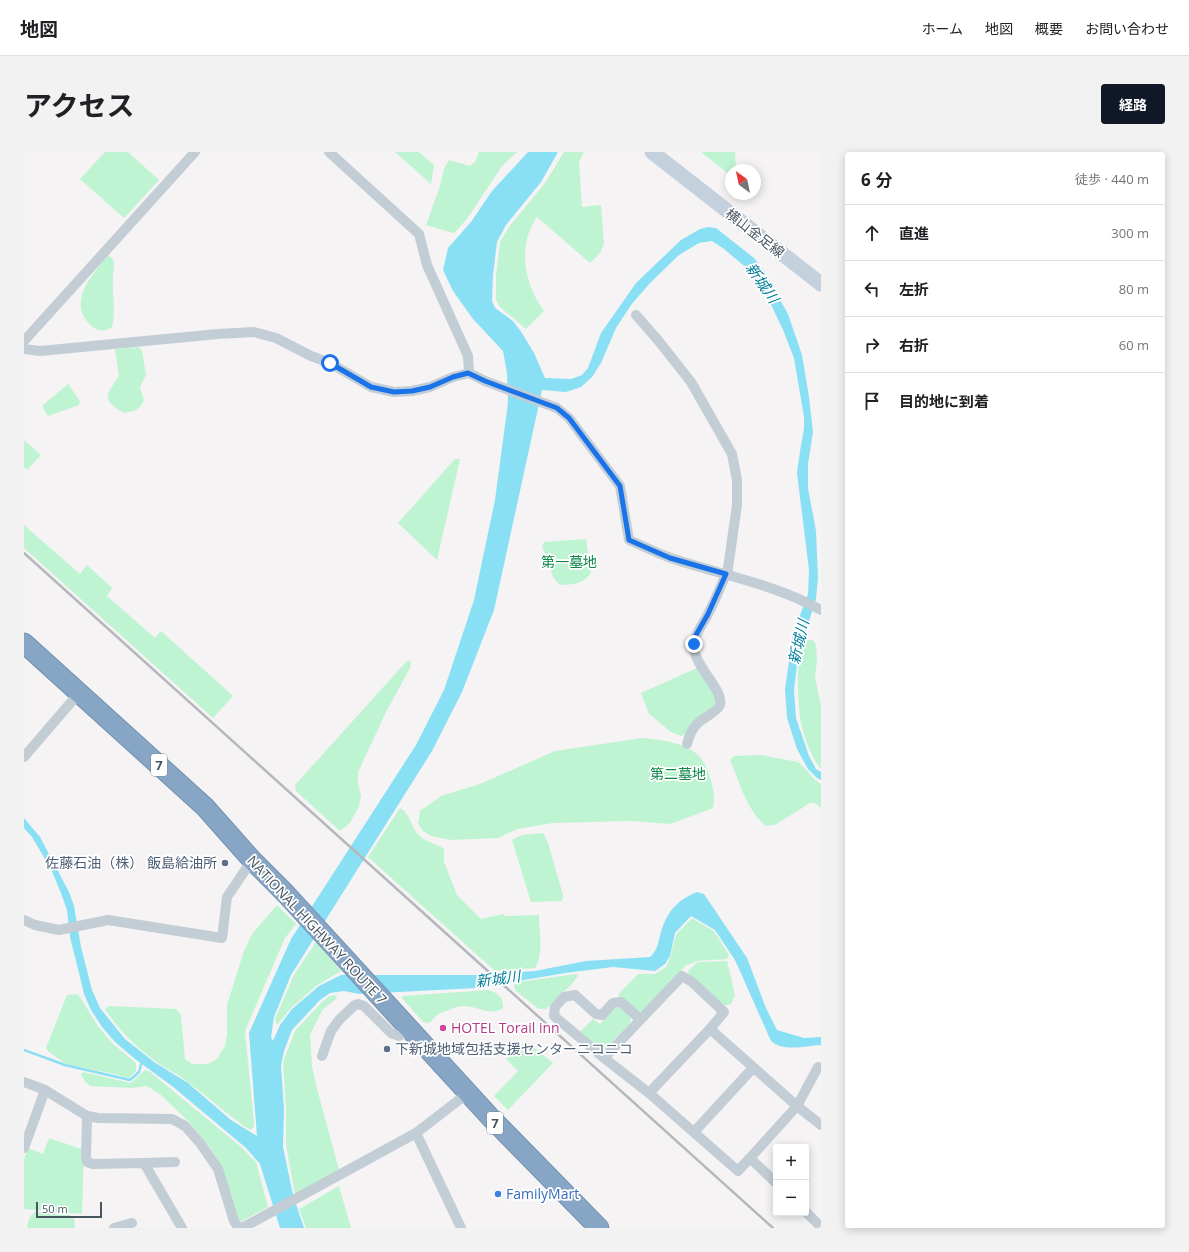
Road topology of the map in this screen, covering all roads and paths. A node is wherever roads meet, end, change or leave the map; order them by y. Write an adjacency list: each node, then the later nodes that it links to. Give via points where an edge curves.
1 (195, 152): 6 (street)
2 (329, 152): 8 (street, via 419,234 427,265 468,356)
3 (652, 152): 4 (street, 横山金足線)
4 (821, 284)
5 (636, 315): 9 (street, via 691,382 732,454 737,480 737,505)
6 (24, 341)
7 (24, 349): 8 (street, via 40,351 254,332 276,338 330,363 371,387 394,392 430,387)
8 (468, 373): 9 (street, via 557,408 569,418 620,486 629,540 670,558)
9 (727, 575): 10 (street, via 772,588); 13 (street, via 696,635 694,644 697,660 719,695 720,704 717,710 697,723)
10 (821, 610)
11 (24, 643): 12 (highway, NATIONAL HIGHWAY ROUTE 7 / 7)
12 (79, 693): 14 (street); 15 (highway, NATIONAL HIGHWAY ROUTE 7 / 7, via 205,807)
13 (687, 744)
14 (24, 757)
15 (252, 860): 16 (street, via 228,897 222,938 108,920 59,930); 19 (highway, NATIONAL HIGHWAY ROUTE 7 / 7)
16 (24, 920)
17 (640, 1019): 18 (street, via 682,976 724,1012); 21 (street); 21 (street, via 621,1002 613,1003 602,1015 596,1014 575,995 564,997 555,1007 554,1016)
18 (710, 1029): 23 (street); 27 (street)
19 (410, 1031): 20 (street, via 399,1036 392,1033 364,1006 358,1004 339,1020 331,1031); 26 (highway, NATIONAL HIGHWAY ROUTE 7 / 7)
20 (322, 1056)
21 (604, 1058): 27 (street)
22 (818, 1067): 28 (street)
23 (754, 1068): 28 (street); 31 (street)
24 (24, 1082): 25 (street)
25 (45, 1090): 29 (street); 33 (street)
26 (468, 1093): 32 (street); 45 (highway, NATIONAL HIGHWAY ROUTE 7 / 7)
27 (649, 1093): 31 (street)
28 (797, 1106): 30 (street); 34 (street)
29 (88, 1116): 36 (street, via 87,1162); 40 (street, via 172,1119 185,1126 218,1169 234,1221)
30 (821, 1125)
31 (694, 1132): 34 (street, via 738,1170)
32 (416, 1134): 40 (street); 44 (street)
33 (24, 1148)
34 (750, 1158): 37 (street)
35 (175, 1162): 36 (street)
36 (144, 1163): 43 (street)
37 (773, 1180)
38 (809, 1215): 41 (street)
39 (132, 1223): 42 (street)
40 (244, 1226)
41 (821, 1227)
42 (114, 1228)
43 (182, 1228)
44 (461, 1228)
45 (599, 1228)

